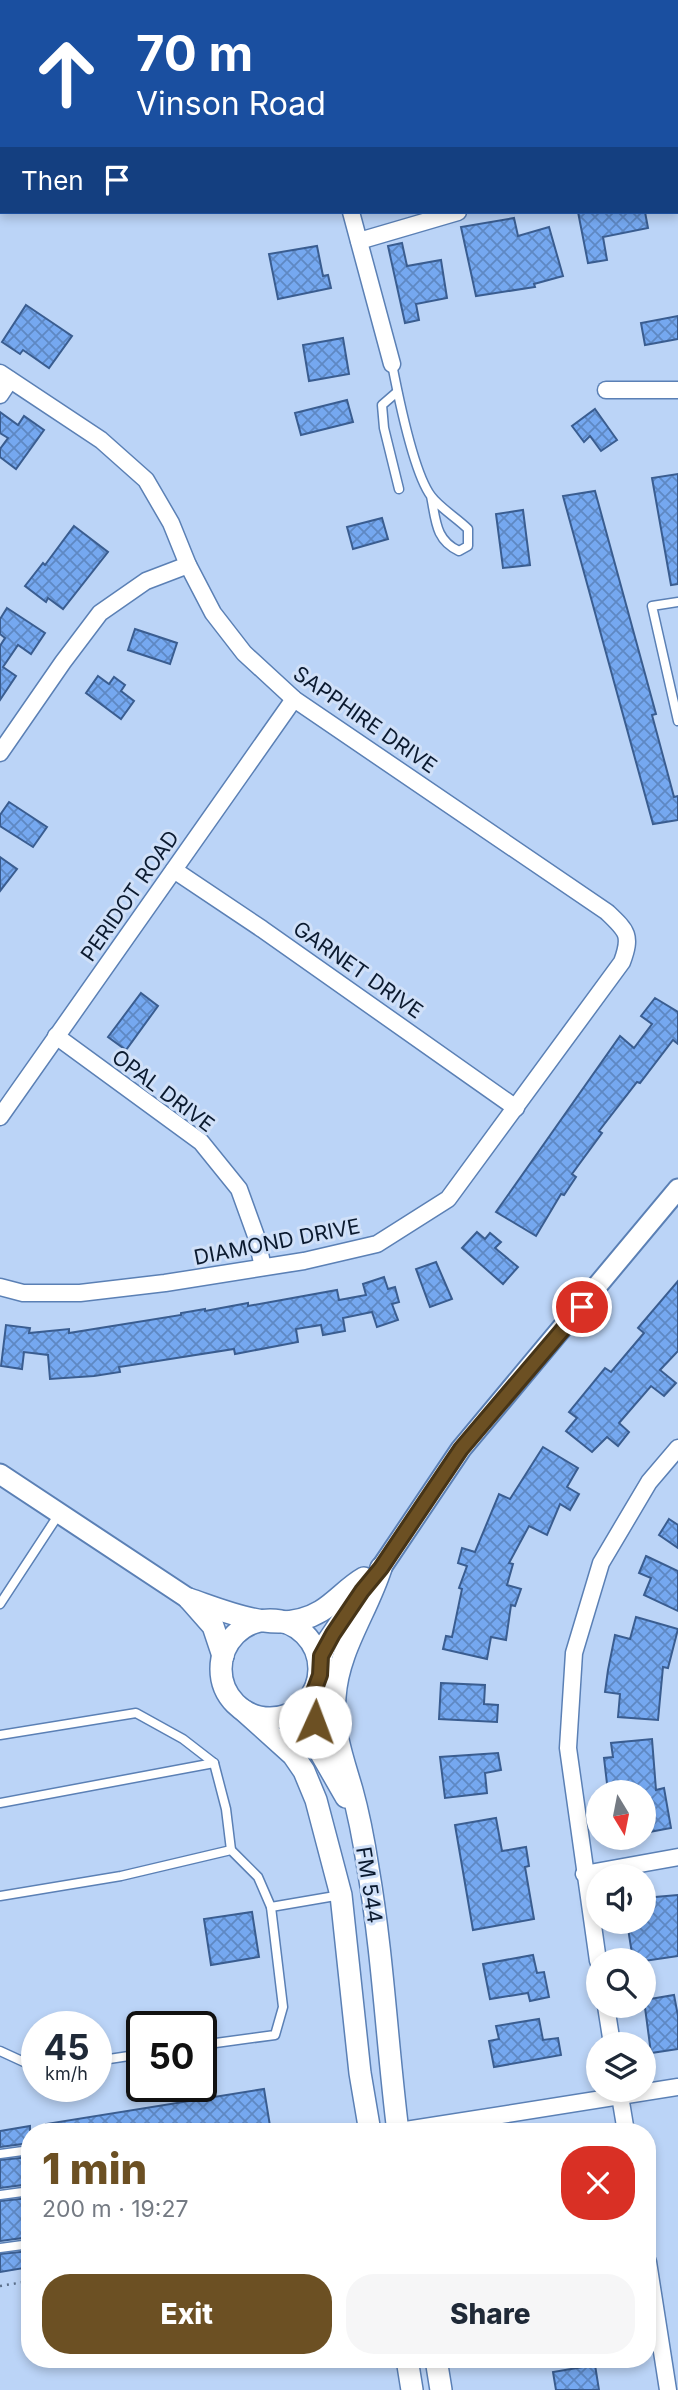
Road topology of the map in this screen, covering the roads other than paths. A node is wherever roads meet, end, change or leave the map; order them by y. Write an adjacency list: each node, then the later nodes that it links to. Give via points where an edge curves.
1 (352, 214): 3 (street)
2 (451, 214): 3 (street)
3 (359, 241): 4 (street)
4 (392, 364): 8 (lane)
5 (5, 376): 9 (street); 12 (street, SAPPHIRE DRIVE, via 101,440 146,480)
6 (606, 390): 7 (street)
7 (678, 390)
8 (397, 392): 10 (lane, via 382,405); 11 (lane)
9 (0, 395)
10 (399, 489)
11 (431, 496): 11 (lane, via 468,528 468,546 460,551 446,545)
12 (188, 565): 14 (street, SAPPHIRE DRIVE, via 213,614 244,653); 16 (street, via 146,581 100,613)
13 (678, 602): 15 (lane, via 652,606)
14 (294, 699): 17 (street, PERIDOT ROAD); 18 (street, SAPPHIRE DRIVE)
15 (678, 721)
16 (0, 753)
17 (174, 870): 19 (street, PERIDOT ROAD); 20 (street, GARNET DRIVE)
18 (607, 912): 20 (street, DIAMOND DRIVE, via 625,929 629,944 622,962)
19 (56, 1036): 21 (street, PERIDOT ROAD); 23 (street, OPAL DRIVE, via 201,1142 239,1189)
20 (516, 1108): 23 (street, DIAMOND DRIVE, via 448,1199 414,1223 377,1244)
21 (0, 1117)
22 (678, 1189): 28 (street, via 461,1449)
23 (264, 1268): 24 (street, DIAMOND DRIVE, via 80,1293 23,1293)
24 (0, 1287)
25 (678, 1448): 43 (street, via 649,1482 601,1563 573,1653 568,1748)
26 (0, 1474): 27 (street)
27 (59, 1514): 29 (street); 30 (lane)
28 (381, 1568): 32 (main road, via 323,1610); 34 (main road, via 326,1644); 40 (main road, FM 544, via 341,1659 335,1696 335,1732)
29 (189, 1599): 31 (main road); 33 (main road, via 213,1626)
30 (0, 1604)
31 (258, 1620): 32 (main road); 33 (main road, via 237,1633)
32 (289, 1623): 34 (main road, via 311,1641)
33 (223, 1656): 36 (main road, via 222,1681)
34 (320, 1668): 35 (main road)
35 (313, 1694): 36 (main road, via 299,1709 279,1717 258,1717); 40 (main road, via 319,1750)
36 (243, 1710): 44 (main road, FM 544, via 282,1743 304,1771)
37 (0, 1735): 38 (lane, via 136,1713)
38 (214, 1763): 39 (lane); 41 (lane)
39 (0, 1803)
40 (358, 1818): 56 (main road, FM 544, via 381,1966)
41 (231, 1850): 45 (lane, via 121,1876); 46 (lane, via 258,1877)
42 (678, 1857): 43 (street)
43 (584, 1874): 47 (street)
44 (341, 1895): 46 (lane); 55 (main road, FM 544)
45 (0, 1896)
46 (271, 1907): 48 (lane, via 283,2007 275,2035)
47 (596, 1948)
48 (217, 2043)
49 (0, 2051): 50 (lane)
50 (21, 2061)
51 (678, 2087): 52 (street)
52 (656, 2089)
53 (586, 2099): 57 (street)
54 (621, 2102): 58 (street)
55 (368, 2123)
56 (395, 2123)
57 (443, 2123)
58 (625, 2123)
59 (21, 2151): 60 (lane)
60 (0, 2154)
61 (21, 2192): 62 (lane)
62 (0, 2195)
63 (21, 2245): 64 (lane)
64 (0, 2248)
65 (656, 2313): 70 (street)
66 (408, 2368): 68 (main road)
67 (437, 2368): 69 (main road)
68 (412, 2390)
69 (441, 2390)
70 (668, 2390)

